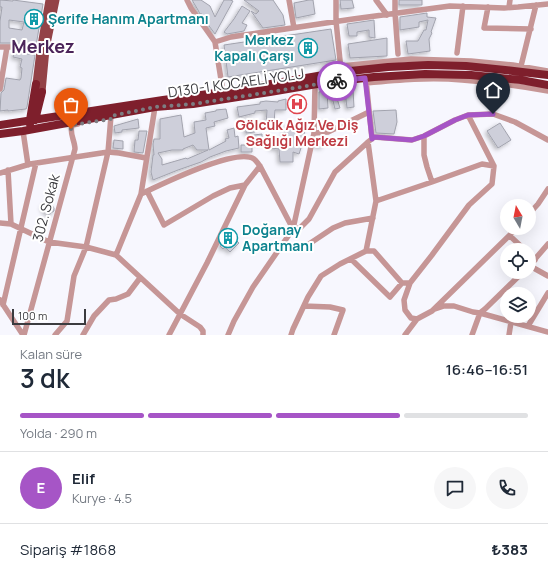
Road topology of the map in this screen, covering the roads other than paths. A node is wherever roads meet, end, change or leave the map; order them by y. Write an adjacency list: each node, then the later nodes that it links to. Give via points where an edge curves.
1 (49, 0): 22 (main road)
2 (56, 0): 35 (main road, via 46,49)
3 (187, 0): 19 (street)
4 (289, 0): 17 (street)
5 (336, 0): 16 (street)
6 (376, 0): 15 (street)
7 (396, 0): 14 (street)
8 (510, 0): 13 (street)
9 (548, 4): 10 (street)
10 (536, 5): 13 (street); 18 (street)
11 (463, 6): 12 (street); 14 (street); 23 (street)
12 (488, 7): 13 (street); 18 (street, via 484,28)
13 (509, 8)
14 (395, 13): 15 (street); 24 (street)
15 (387, 15): 16 (street)
16 (336, 21): 17 (street); 26 (street)
17 (294, 28): 19 (street)
18 (530, 29): 25 (street)
19 (215, 42): 36 (street)
20 (0, 47): 21 (street)
21 (7, 47): 22 (street); 33 (street)
22 (40, 51): 30 (main road)
23 (457, 53)
24 (398, 54)
25 (522, 66): 26 (street, via 411,59); 27 (street)
26 (341, 69): 28 (highway, via 466,66); 36 (highway)
27 (548, 71)
28 (548, 75)
29 (366, 81): 31 (highway, D130-1 KOCAELİ YOLU); 32 (highway, D130-1 KOCAELİ YOLU, via 425,74 471,75); 34 (street, via 447,79); 38 (street)
30 (36, 84): 42 (highway)
31 (315, 84): 37 (highway, D130-1 KOCAELİ YOLU, via 193,104); 45 (street)
32 (548, 85)
33 (0, 89)
34 (548, 91)
35 (42, 92): 41 (highway, via 42,107); 42 (highway)
36 (223, 92): 41 (highway)
37 (155, 107): 40 (highway, D130-1 KOCAELİ YOLU); 52 (street)
38 (369, 112): 45 (street, via 328,132); 48 (street)
39 (468, 115): 47 (street); 49 (street, via 493,114 515,122); 56 (street)
40 (111, 117): 44 (highway, D130-1 KOCAELİ YOLU); 50 (street); 51 (street, 302. Sokak, via 72,125 75,149)
41 (46, 118): 42 (highway)
42 (32, 120): 43 (highway); 44 (highway)
43 (0, 124)
44 (30, 129): 46 (highway, D130-1 KOCAELİ YOLU); 54 (street)
45 (314, 133): 70 (street)
46 (0, 134)
47 (424, 136): 48 (street, via 412,140 374,137); 59 (street, via 424,155)
48 (370, 140): 64 (street); 70 (street, via 335,172 309,219 300,228)
49 (548, 140)
50 (108, 152): 51 (street); 52 (street); 76 (street)
51 (72, 158): 53 (street); 72 (street, 302. Sokak)
52 (146, 158): 63 (street)
53 (36, 163): 54 (street); 69 (street)
54 (28, 165): 57 (street)
55 (260, 166): 60 (street); 62 (street, via 254,158 228,159 197,168); 70 (street)
56 (494, 166): 59 (street, via 482,164); 86 (street, via 492,184 469,204)
57 (8, 170): 58 (street); 68 (street)
58 (0, 172)
59 (432, 182): 64 (street)
60 (245, 185): 62 (street, via 230,188 213,196 164,225); 92 (street)
61 (548, 190): 65 (street)
62 (147, 191): 63 (street)
63 (141, 194): 78 (street)
64 (376, 201): 66 (street)
65 (536, 206)
66 (373, 218): 74 (street, via 345,223); 77 (street)
67 (0, 223): 68 (street)
68 (11, 224): 69 (street)
69 (21, 228): 72 (street); 88 (street)
70 (293, 229): 104 (street, via 253,287)
71 (510, 236): 73 (street); 90 (street)
72 (49, 242): 76 (street); 99 (street, 302. Sokak)
73 (518, 243)
74 (309, 244)
75 (548, 244): 80 (street)
76 (86, 247): 78 (street); 100 (street, via 74,276 67,321)
77 (366, 251): 79 (street); 85 (street, via 374,251)
78 (116, 255): 83 (street)
79 (351, 259): 85 (street, via 390,297); 89 (street, via 321,276)
80 (536, 259)
81 (536, 270): 82 (street)
82 (548, 276)
83 (140, 278): 92 (street); 101 (street, via 128,294 109,300 94,316)
84 (516, 279): 91 (street)
85 (402, 283): 86 (street)
86 (410, 283): 93 (street, via 404,300 405,310 411,318)
87 (548, 293): 97 (street)
88 (2, 302): 99 (street)
89 (304, 306): 105 (street); 106 (street, via 343,310)
90 (432, 310): 91 (street, via 454,306); 93 (street)
91 (480, 313): 94 (street); 108 (street)
92 (180, 314): 102 (street); 103 (street, via 200,327)
93 (417, 319): 107 (street)
94 (500, 319)
95 (511, 323): 109 (street)
96 (515, 323): 97 (street)
97 (528, 326): 98 (street)
98 (548, 332)
99 (23, 335)
100 (55, 335)
101 (83, 335)
102 (169, 335)
103 (203, 335)
104 (228, 335)
105 (291, 335)
106 (334, 335)
107 (405, 335)
108 (472, 335)
109 (508, 335)

